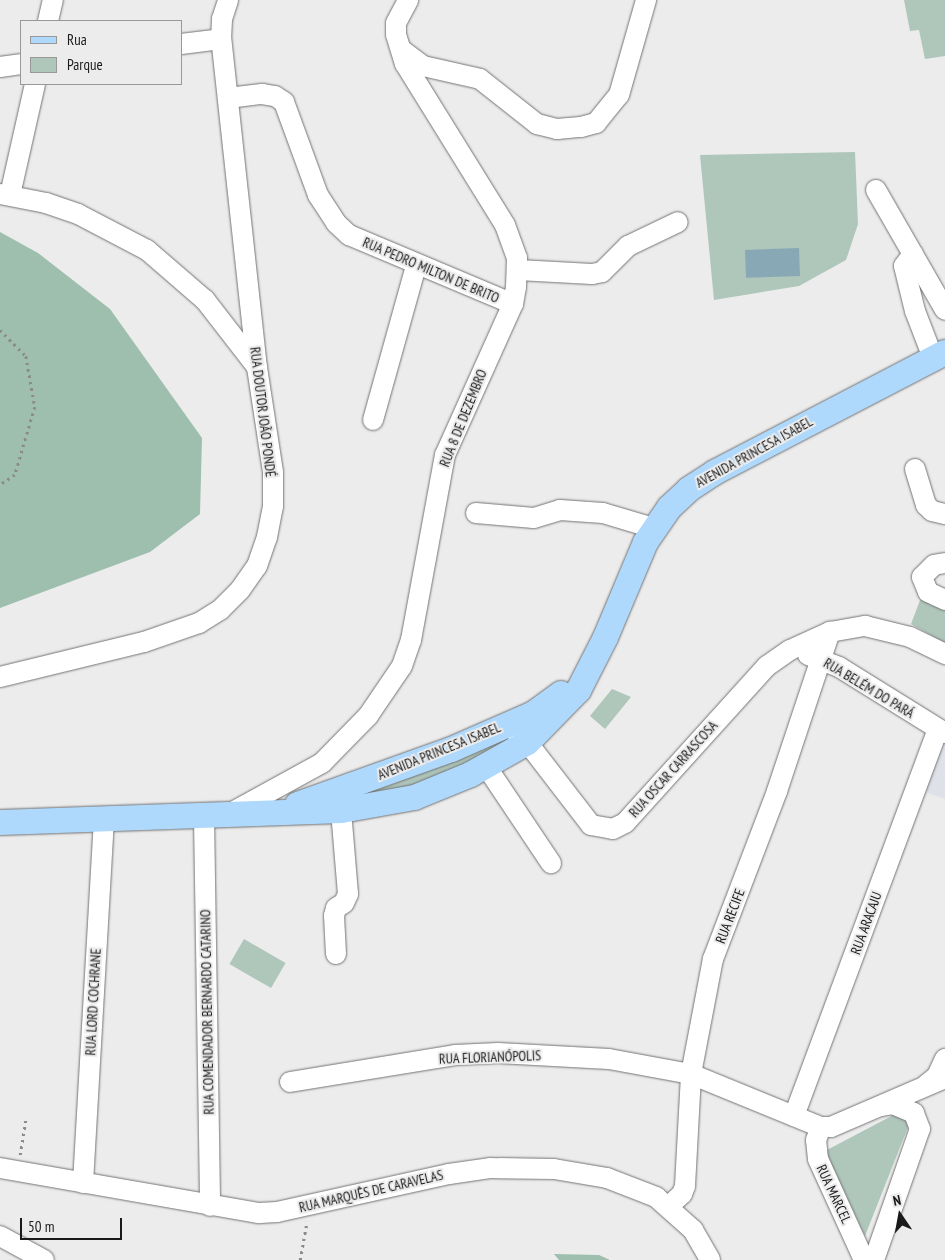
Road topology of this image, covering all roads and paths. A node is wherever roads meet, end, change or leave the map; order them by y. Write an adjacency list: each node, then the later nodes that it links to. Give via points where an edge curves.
1 (53, 0): 5 (street)
2 (228, 0): 6 (street, RUA DOUTOR JOÃO PONDÉ, via 222,19)
3 (408, 0): 8 (street, RUA 8 DE DEZEMBRO, via 396,23)
4 (646, 0): 11 (street, via 619,95 610,110 596,123 557,129 537,124 480,78)
5 (48, 20)
6 (221, 39): 7 (street); 13 (street, RUA DOUTOR JOÃO PONDÉ)
7 (182, 44)
8 (399, 47): 11 (street, via 423,66); 14 (street, RUA 8 DE DEZEMBRO, via 405,64)
9 (20, 64): 10 (street)
10 (0, 67)
11 (450, 74): 14 (street, via 433,84)
12 (35, 85): 16 (street)
13 (228, 98): 19 (street, RUA PEDRO MILTON DE BRITO, via 262,94 275,96 284,102 318,195 336,223 349,235); 25 (street, RUA DOUTOR JOÃO PONDÉ)
14 (432, 107): 20 (street, RUA 8 DE DEZEMBRO, via 505,225)
15 (876, 190): 18 (street)
16 (5, 195): 25 (street, via 78,214 147,250 205,300)
17 (678, 222): 20 (street, via 628,246 602,272)
18 (913, 254): 22 (street, via 924,286); 24 (street, via 904,266 915,311)
19 (416, 266): 21 (street, RUA PEDRO MILTON DE BRITO); 26 (street)
20 (518, 270): 21 (street, RUA 8 DE DEZEMBRO)
21 (512, 304): 45 (street, RUA 8 DE DEZEMBRO, via 445,455 412,640 402,666 368,716 322,763)
22 (945, 310)
23 (0, 330): 28 (path, via 26,356 35,406 15,476)
24 (939, 355): 31 (main road, AVENIDA PRINCESA ISABEL, via 714,472 688,489)
25 (257, 368): 39 (street, RUA DOUTOR JOÃO PONDÉ, via 272,464 272,506 267,536 256,566 240,590 220,610 175,634)
26 (373, 420)
27 (915, 469): 30 (street, via 926,505 932,511)
28 (0, 485)
29 (476, 514): 31 (street, via 534,518 560,510 603,513)
30 (945, 514)
31 (653, 528): 38 (main road, AVENIDA PRINCESA ISABEL)
32 (945, 563): 33 (street, via 934,565 922,577 928,592)
33 (945, 600)
34 (830, 632): 35 (street, RUA OSCAR CARRASCOSA); 36 (street, RUA OSCAR CARRASCOSA, via 865,626 885,629); 37 (street, RUA RECIFE)
35 (790, 650): 37 (street, RUA BELÉM DO PARÁ); 42 (street, RUA OSCAR CARRASCOSA, via 767,666 625,823 613,829 591,825)
36 (945, 654)
37 (821, 659): 41 (street, RUA BELÉM DO PARÁ); 51 (street, RUA RECIFE, via 713,959)
38 (594, 662): 40 (main road, AVENIDA PRINCESA ISABEL, via 552,700); 42 (main road, AVENIDA PRINCESA ISABEL, via 563,709)
39 (0, 677)
40 (506, 724): 42 (street, RUA OSCAR CARRASCOSA); 44 (main road, AVENIDA PRINCESA ISABEL)
41 (942, 731): 56 (street, RUA ARACAJU)
42 (527, 742): 43 (main road, AVENIDA PRINCESA ISABEL)
43 (486, 766): 44 (main road, AVENIDA PRINCESA ISABEL, via 414,797); 48 (street)
44 (352, 801): 45 (main road, AVENIDA PRINCESA ISABEL, via 269,814); 49 (street, via 348,894 344,903 336,908 334,916)
45 (215, 817): 46 (main road, AVENIDA PRINCESA ISABEL); 61 (street, RUA COMENDADOR BERNARDO CATARINO)
46 (104, 821): 47 (main road, AVENIDA PRINCESA ISABEL); 60 (street, RUA LORD COCHRANE)
47 (0, 822)
48 (551, 863)
49 (336, 954)
50 (945, 1059): 54 (street, via 937,1076)
51 (691, 1074): 53 (street, RUA FLORIANÓPOLIS, via 609,1059 498,1053 412,1061); 56 (street, RUA FLORIANÓPOLIS); 63 (street, RUA RECIFE, via 684,1186 682,1194)
52 (945, 1078): 54 (street)
53 (290, 1082)
54 (924, 1086): 55 (street)
55 (880, 1106): 58 (street, via 840,1125); 69 (street, via 893,1104 914,1113 920,1129)
56 (794, 1116): 58 (street, RUA FLORIANÓPOLIS)
57 (26, 1117): 59 (path)
58 (821, 1127): 68 (street, RUA MARCEL, via 816,1140 818,1159)
59 (9, 1170): 60 (street, RUA MARQUÊS DE CARAVELAS)
60 (83, 1183): 61 (street, RUA MARQUÊS DE CARAVELAS)
61 (210, 1206): 62 (street, RUA MARQUÊS DE CARAVELAS, via 259,1213)
62 (310, 1206): 63 (street, RUA MARQUÊS DE CARAVELAS, via 449,1174 521,1167 607,1178 633,1185); 66 (path)
63 (669, 1206): 67 (street, RUA MARQUÊS DE CARAVELAS, via 693,1230)
64 (0, 1236): 65 (street)
65 (44, 1260)
66 (300, 1260)
67 (710, 1260)
68 (864, 1260)
69 (874, 1260)

